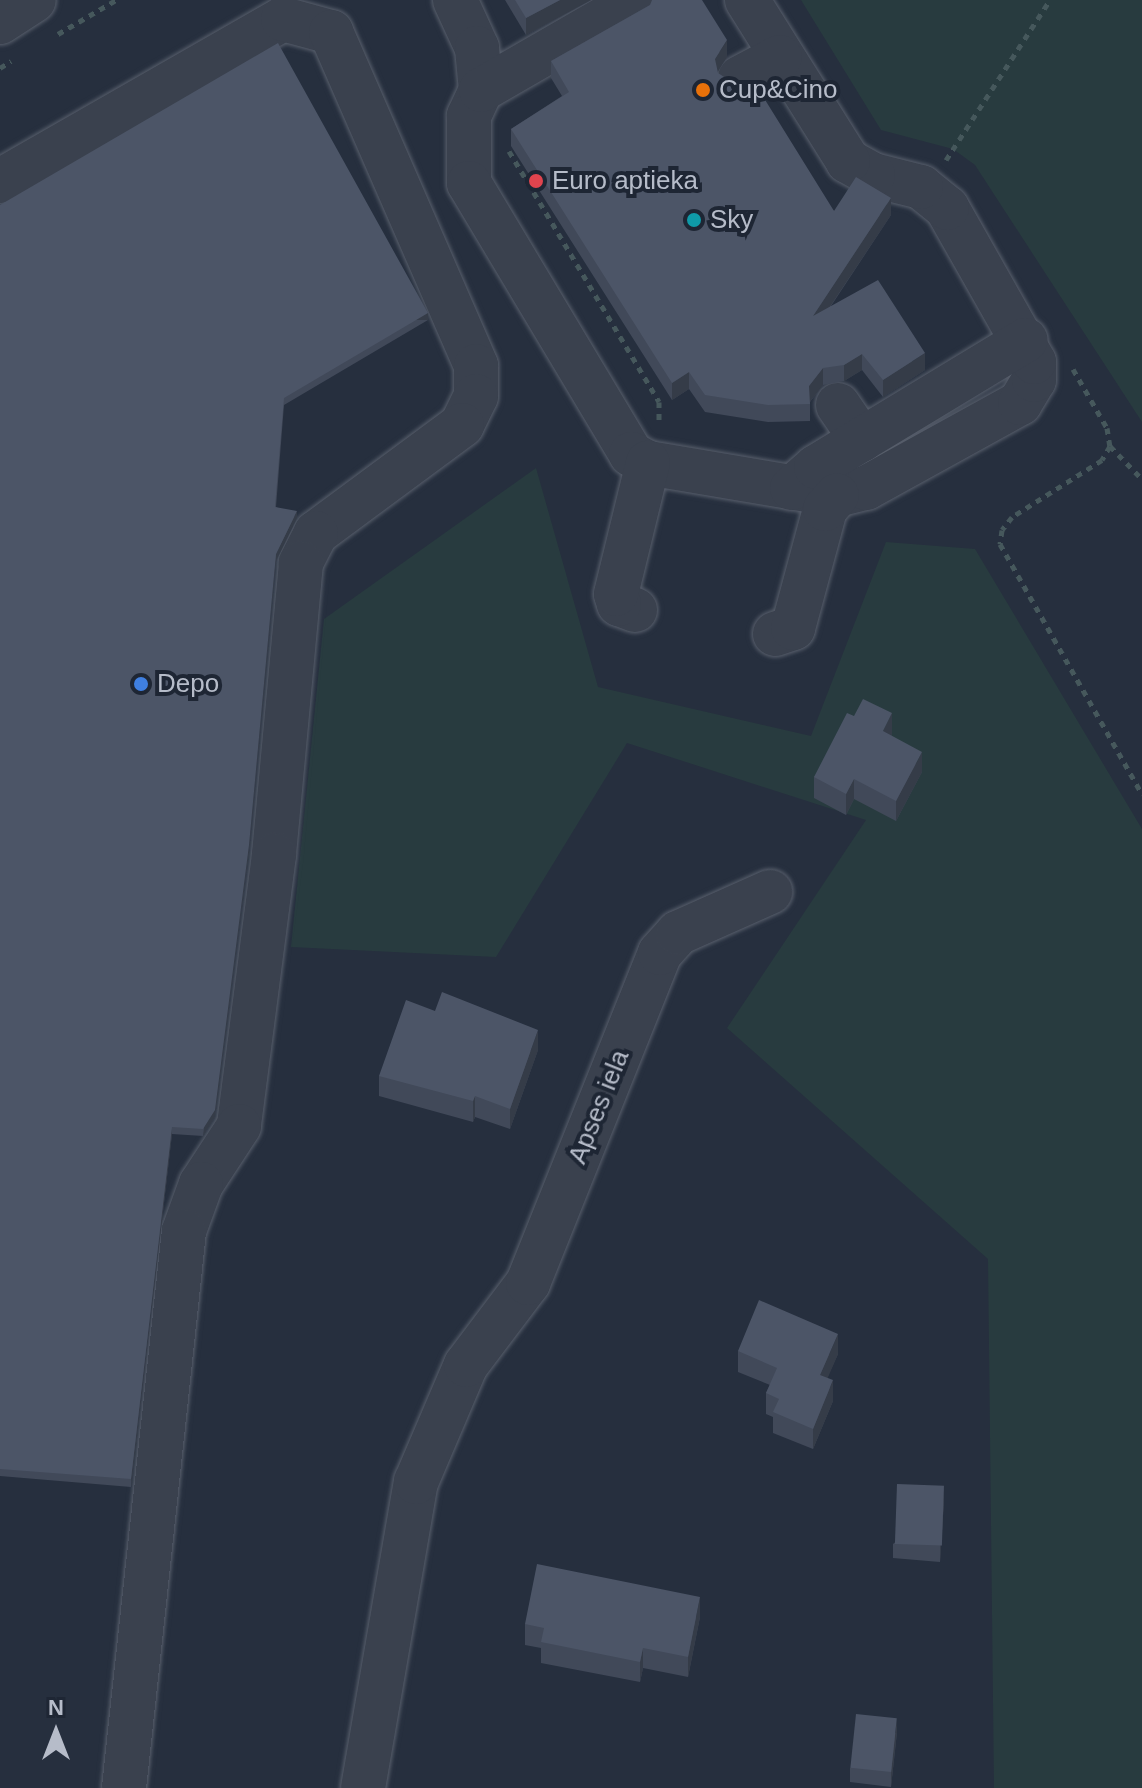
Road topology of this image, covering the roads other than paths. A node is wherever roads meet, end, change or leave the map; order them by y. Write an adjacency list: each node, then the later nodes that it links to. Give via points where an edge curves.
1 (34, 0): 5 (street)
2 (637, 0): 8 (street)
3 (747, 0): 6 (street)
4 (465, 3): 8 (street)
5 (0, 22)
6 (780, 57): 7 (street); 10 (street, via 848,161 873,175 921,187 947,208)
7 (740, 78)
8 (481, 90): 11 (street, via 469,116 469,183 631,454)
9 (0, 181): 17 (street, via 283,19 331,32 476,366 476,396 462,425 316,533 301,563 274,855 239,1126 201,1184 184,1231)
10 (1026, 340): 12 (street, via 850,422); 13 (street, via 1034,380 1020,403 866,488)
11 (648, 463): 12 (street); 14 (street, via 642,520 616,594 619,604)
12 (792, 488): 13 (street)
13 (837, 495): 15 (street, via 805,547 793,628)
14 (635, 610)
15 (775, 634)
16 (770, 892): 18 (street, Apses iela, via 689,927 660,953 528,1283 466,1365 416,1482)
17 (124, 1788)
18 (363, 1788)

